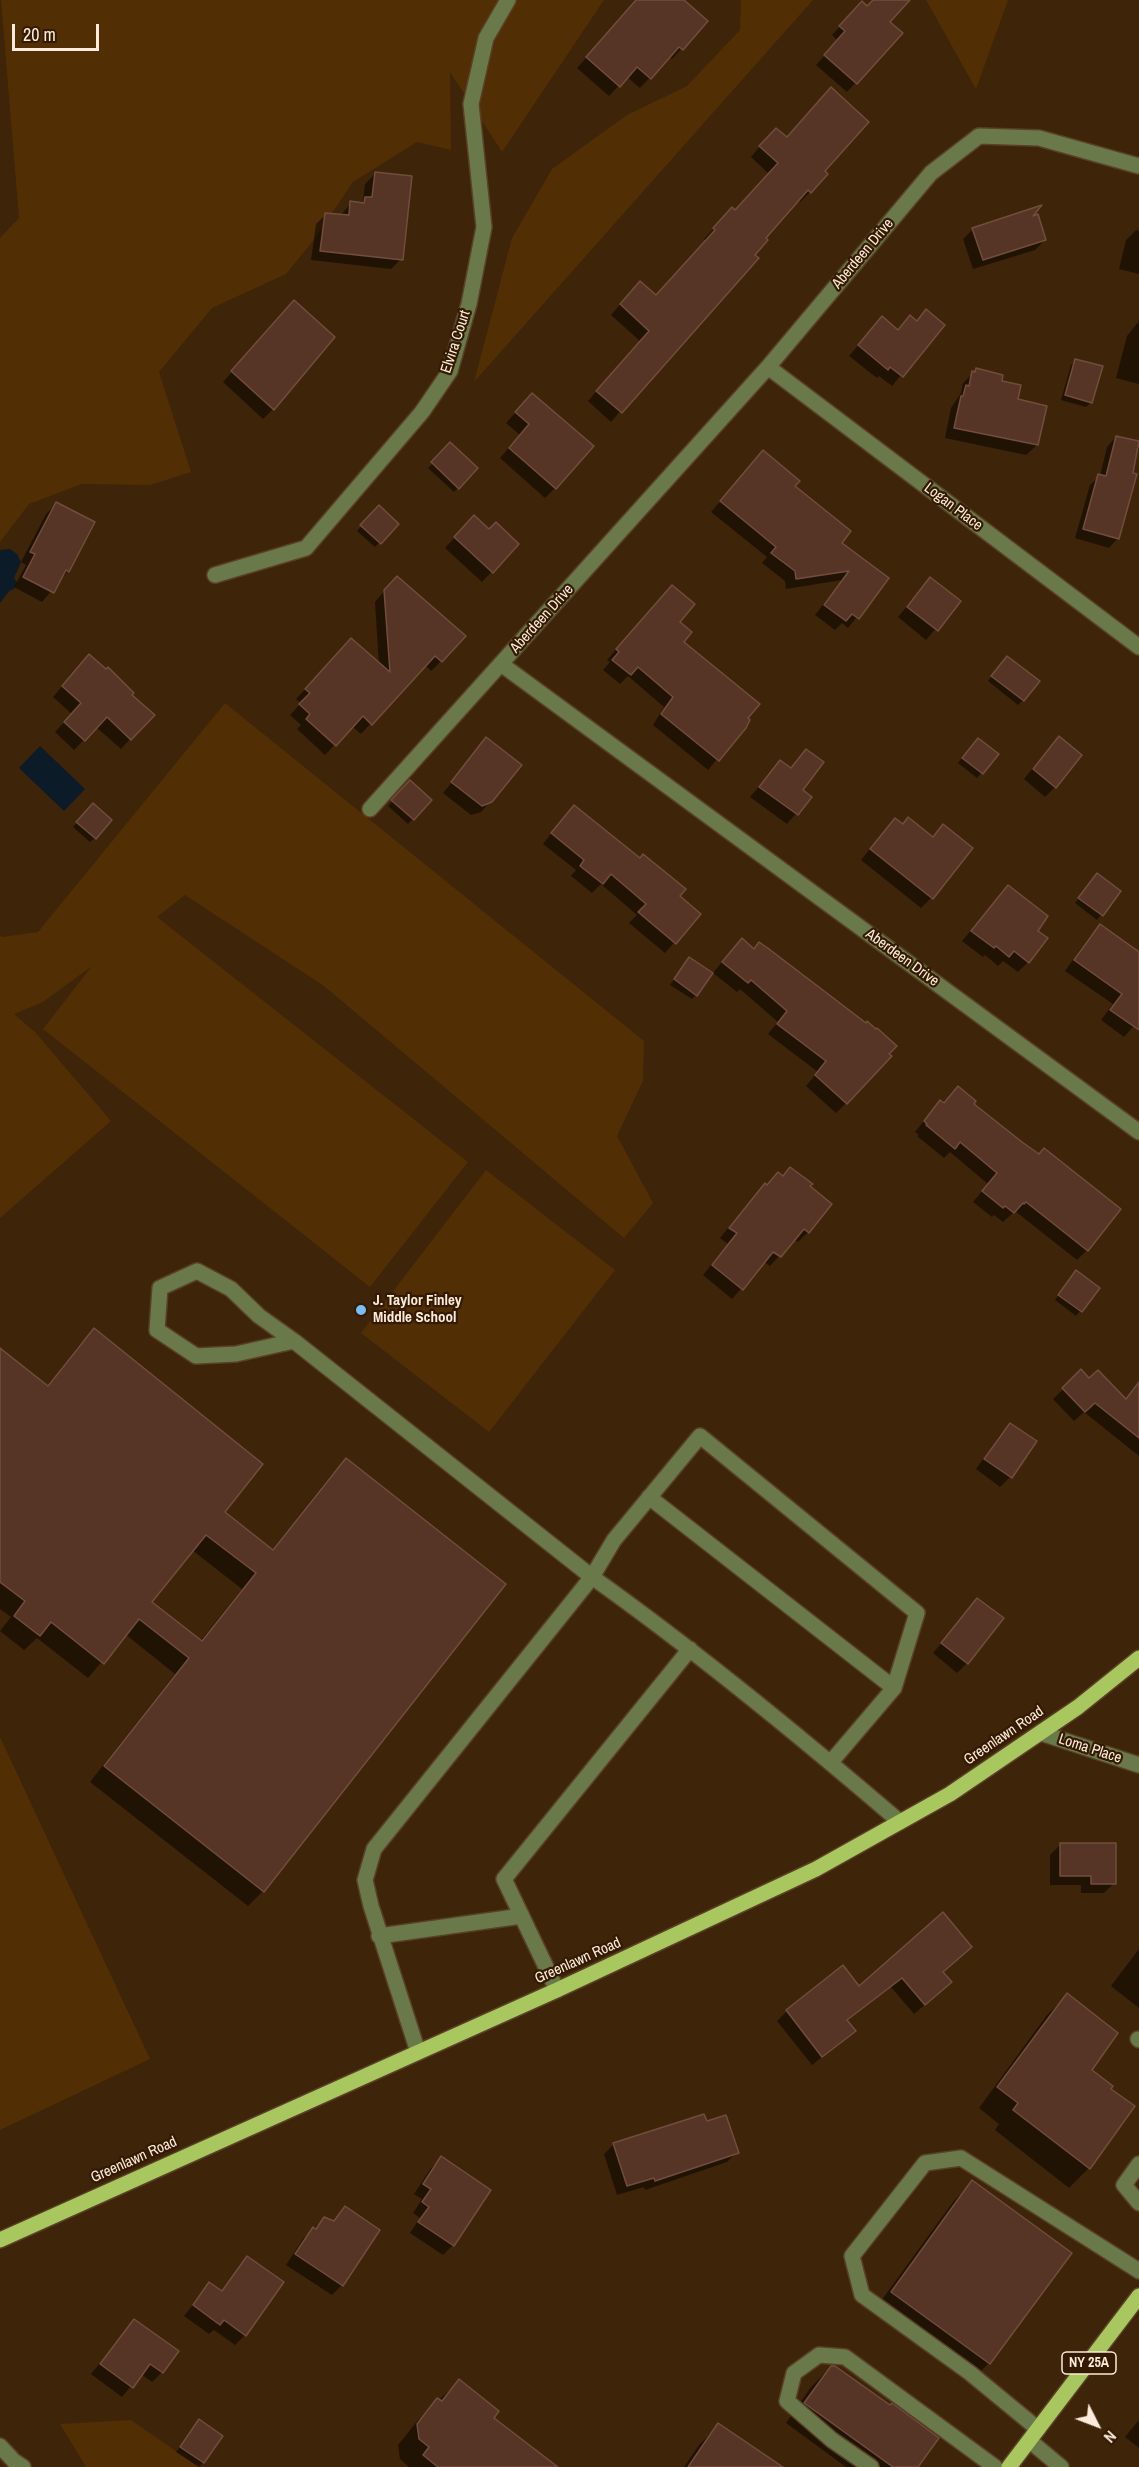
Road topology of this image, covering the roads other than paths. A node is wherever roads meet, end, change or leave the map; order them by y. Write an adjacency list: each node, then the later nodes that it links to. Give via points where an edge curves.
1 (508, 0): 4 (street, Elvira Court, via 486,38 471,104 484,227 469,304 450,370 422,412 306,548)
2 (1139, 166): 3 (street, Aberdeen Drive, via 1039,138 979,136 931,173)
3 (768, 367): 5 (street, Logan Place); 6 (street, Aberdeen Drive)
4 (214, 575)
5 (1139, 647)
6 (501, 664): 7 (street); 8 (street, Aberdeen Drive)
7 (370, 809)
8 (1139, 1132)
9 (294, 1341): 9 (street, via 231,1289 198,1271 160,1288 157,1330 196,1356 236,1354); 11 (street)
10 (649, 1497): 11 (street, via 614,1540); 14 (street); 14 (street, via 700,1436 917,1613)
11 (592, 1577): 12 (street); 20 (street, via 374,1849 365,1880)
12 (690, 1649): 16 (street); 19 (street, via 504,1879)
13 (1139, 1658): 15 (main road, Greenlawn Road)
14 (894, 1688): 16 (street)
15 (1041, 1733): 17 (street, Loma Place); 18 (main road, Greenlawn Road, via 950,1794)
16 (831, 1762): 18 (street)
17 (1139, 1765)
18 (900, 1822): 21 (main road, Greenlawn Road, via 816,1869)
19 (522, 1916): 20 (street); 21 (street)
20 (379, 1936): 22 (street)
21 (557, 1990): 22 (main road, Greenlawn Road)
22 (418, 2052): 25 (main road, Greenlawn Road)
23 (1139, 2164): 24 (street, via 1124,2185)
24 (1139, 2203)
25 (0, 2240)
26 (1139, 2271): 28 (street, via 961,2158 925,2163 852,2256 862,2295 970,2373)
27 (1139, 2296): 28 (main road, NY 25A)
28 (1034, 2435): 33 (main road, NY 25A); 34 (street)
29 (0, 2446): 30 (street)
30 (16, 2465)
31 (871, 2467): 32 (street, via 787,2402 794,2373 819,2355 845,2357)
32 (995, 2467)
33 (1009, 2467)
34 (1062, 2467)

